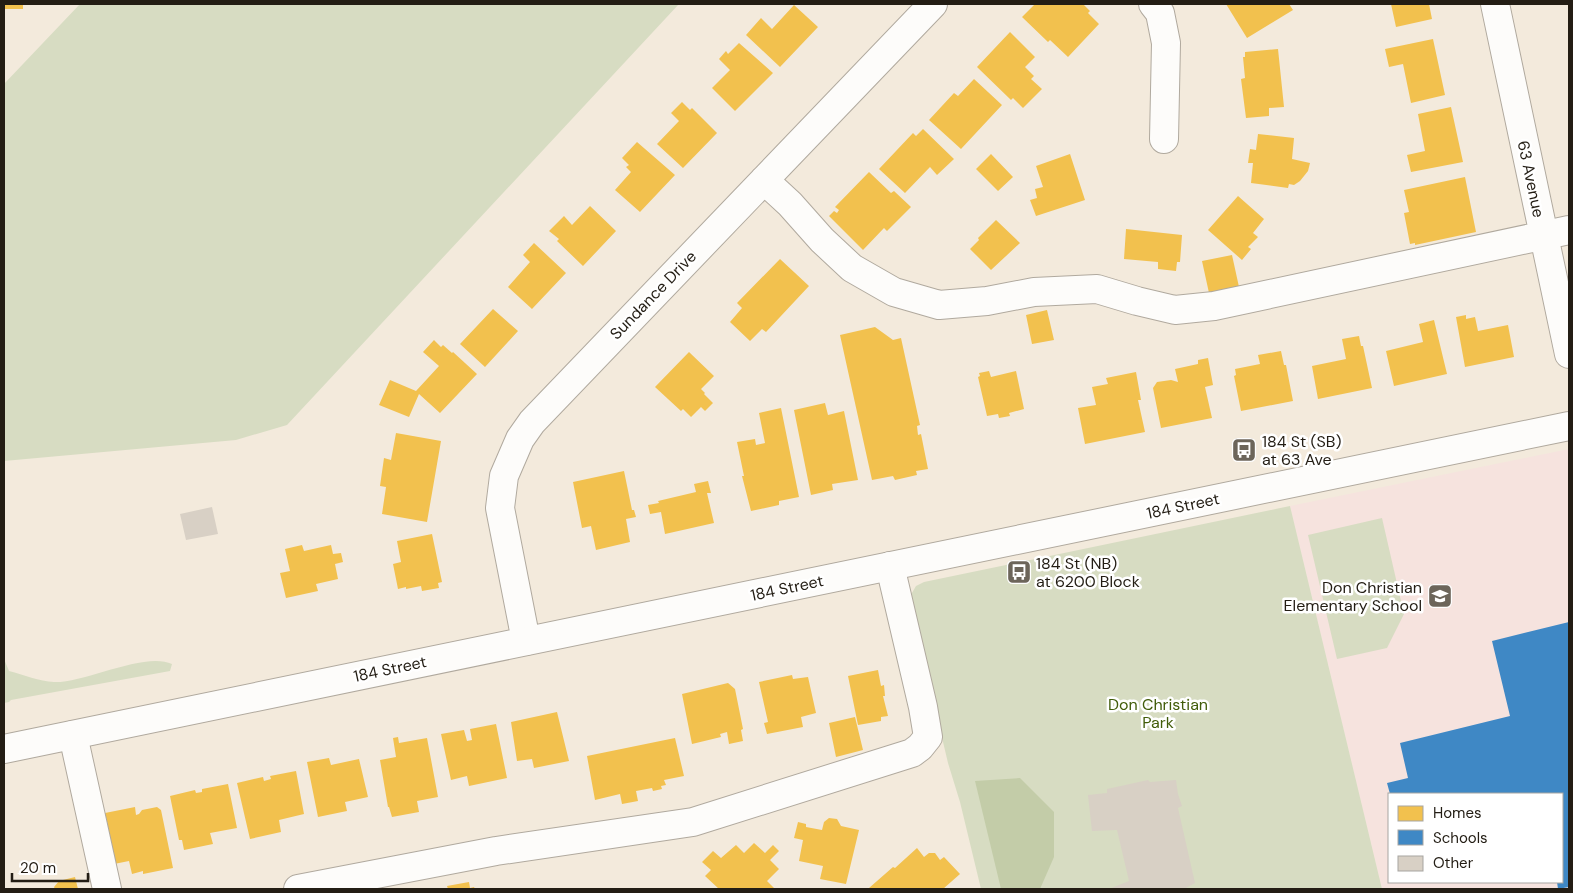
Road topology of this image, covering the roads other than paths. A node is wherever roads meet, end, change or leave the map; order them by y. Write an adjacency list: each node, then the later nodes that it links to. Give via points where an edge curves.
1 (932, 4): 5 (main road, Sundance Drive)
2 (1153, 4): 4 (main road, via 1160,13 1166,43)
3 (1495, 4): 6 (main road, 63 Avenue)
4 (1164, 139)
5 (764, 180): 6 (main road, via 852,268 894,292 939,305 987,301 1034,292 1097,289 1175,310 1214,306); 10 (main road, Sundance Drive, via 532,422 520,439 504,476 500,508)
6 (1556, 233): 7 (main road, 63 Avenue)
7 (1569, 354)
8 (1569, 426): 9 (main road, 184 Street)
9 (890, 566): 10 (main road, 184 Street); 14 (main road, via 928,737 912,753 694,822 496,851)
10 (526, 641): 11 (main road, 184 Street)
11 (72, 735): 12 (main road, 184 Street); 13 (main road)
12 (4, 748)
13 (107, 889)
14 (298, 889)

